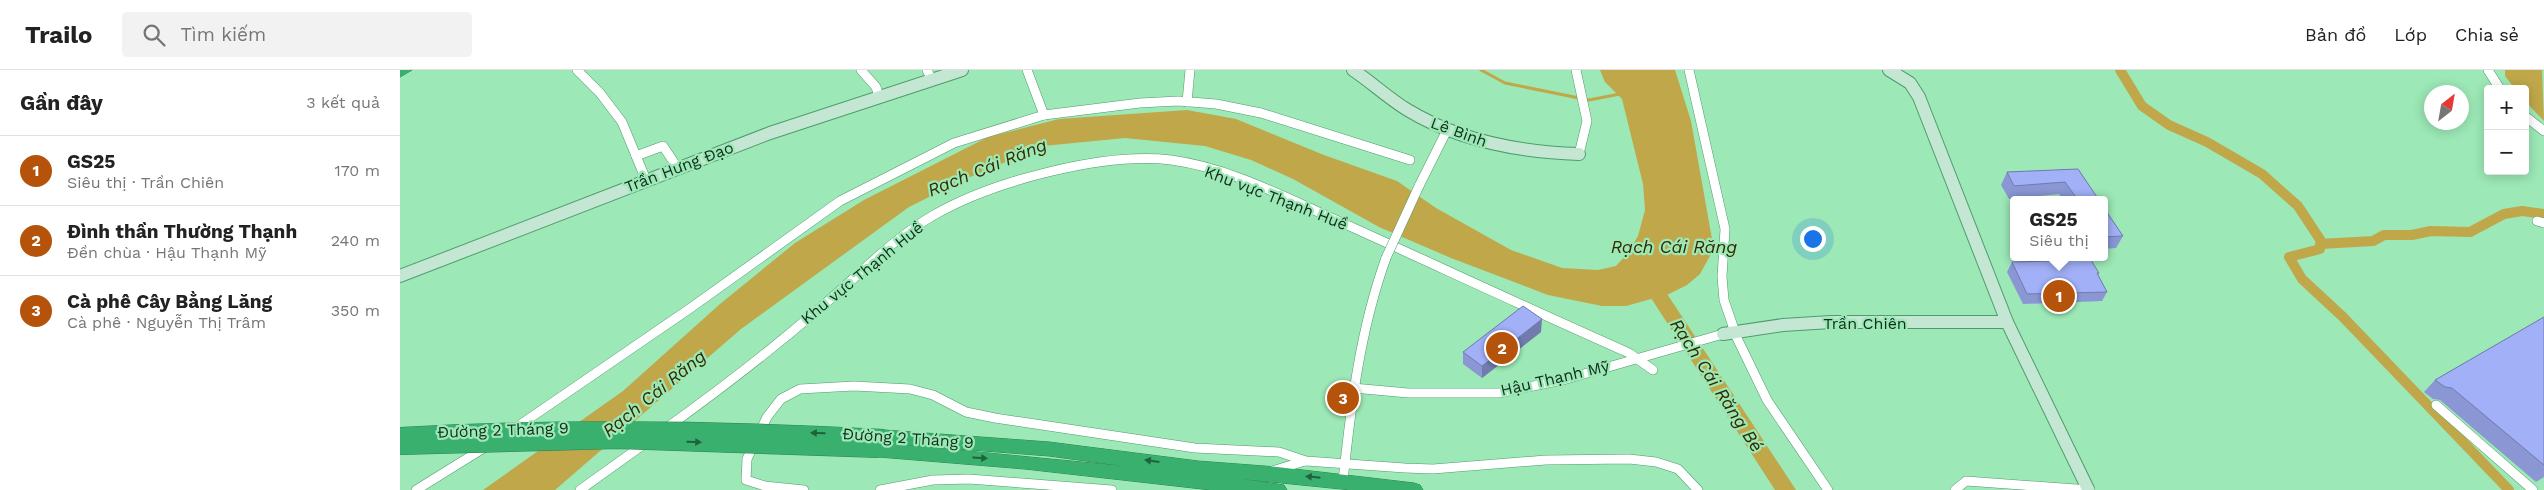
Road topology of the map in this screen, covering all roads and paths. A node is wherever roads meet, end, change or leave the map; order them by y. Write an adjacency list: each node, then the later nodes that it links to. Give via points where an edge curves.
1 (406, 70): 12 (highway)
2 (576, 70): 22 (street, via 600,93 622,122)
3 (861, 70): 15 (street, via 876,87)
4 (962, 70): 13 (street, Trần Hưng Đạo)
5 (1027, 70): 17 (street)
6 (1190, 70): 16 (street)
7 (1353, 70): 19 (street, Lê Bình, via 1404,108)
8 (1576, 70): 21 (street, via 1587,121)
9 (1689, 70): 28 (street, via 1726,228 1722,277)
10 (1889, 70): 27 (street, via 1910,83 1919,97)
11 (2488, 70): 14 (street)
12 (400, 73)
13 (930, 75): 15 (street, Trần Hưng Đạo)
14 (2497, 85)
15 (879, 96): 24 (street, Trần Hưng Đạo)
16 (1187, 102): 17 (street, via 1140,103); 23 (street, via 1261,113)
17 (1044, 116): 41 (street, via 954,143 840,201 561,398)
18 (2529, 119): 20 (street)
19 (1447, 130): 21 (street, Lê Bình, via 1509,148); 31 (street, bridge, via 1386,258 1366,315)
20 (2544, 131)
21 (1579, 154)
22 (636, 156): 24 (street, via 663,146); 25 (street)
23 (1410, 160)
24 (677, 167): 25 (street, Trần Hưng Đạo)
25 (646, 180): 26 (street, Trần Hưng Đạo)
26 (400, 276)
27 (2007, 322): 28 (street, Trần Chiên, via 1831,322 1783,324); 40 (street)
28 (1729, 332): 29 (street, Hậu Thạnh Mỹ); 49 (street, via 1775,412)
29 (1639, 358): 30 (street, Khu vực Thạnh Huề); 31 (street, Hậu Thạnh Mỹ, via 1563,380 1500,392 1408,393); 42 (street, Khu vực Thạnh Huề, via 1303,205 1223,173 1172,160 1136,158 1046,175 983,193 936,214 900,238 840,292 692,410)
30 (1653, 370)
31 (1353, 388): 37 (street)
32 (2436, 404): 51 (street)
33 (400, 435): 34 (highway, Đường 2 Tháng 9, one-way to 33, bridge, via 660,427 595,426)
34 (881, 444): 35 (highway, Đường 2 Tháng 9, one-way to 34, bridge, via 618,440); 38 (highway, Đường 2 Tháng 9, one-way to 34, via 919,438); 46 (highway, Đường 2 Tháng 9, one-way to 46)
35 (400, 447)
36 (1306, 461): 37 (street); 38 (street); 43 (street, via 1279,452 1194,448 995,418 965,412 922,391 805,385 791,391 772,408 744,471 746,480 764,486)
37 (1345, 462): 39 (street); 48 (street, via 1433,469 1546,460 1628,459 1656,462 1678,469)
38 (1267, 473): 39 (highway, Đường 2 Tháng 9, one-way to 38)
39 (1342, 481): 47 (highway, Đường 2 Tháng 9)
40 (2089, 489): 50 (street, via 1966,481)
41 (416, 490)
42 (580, 490)
43 (804, 490)
44 (880, 490): 45 (street, via 933,480 969,479)
45 (1112, 490)
46 (1278, 490)
47 (1414, 490)
48 (1698, 490)
49 (1828, 490)
50 (1955, 490)
51 (2533, 490)

